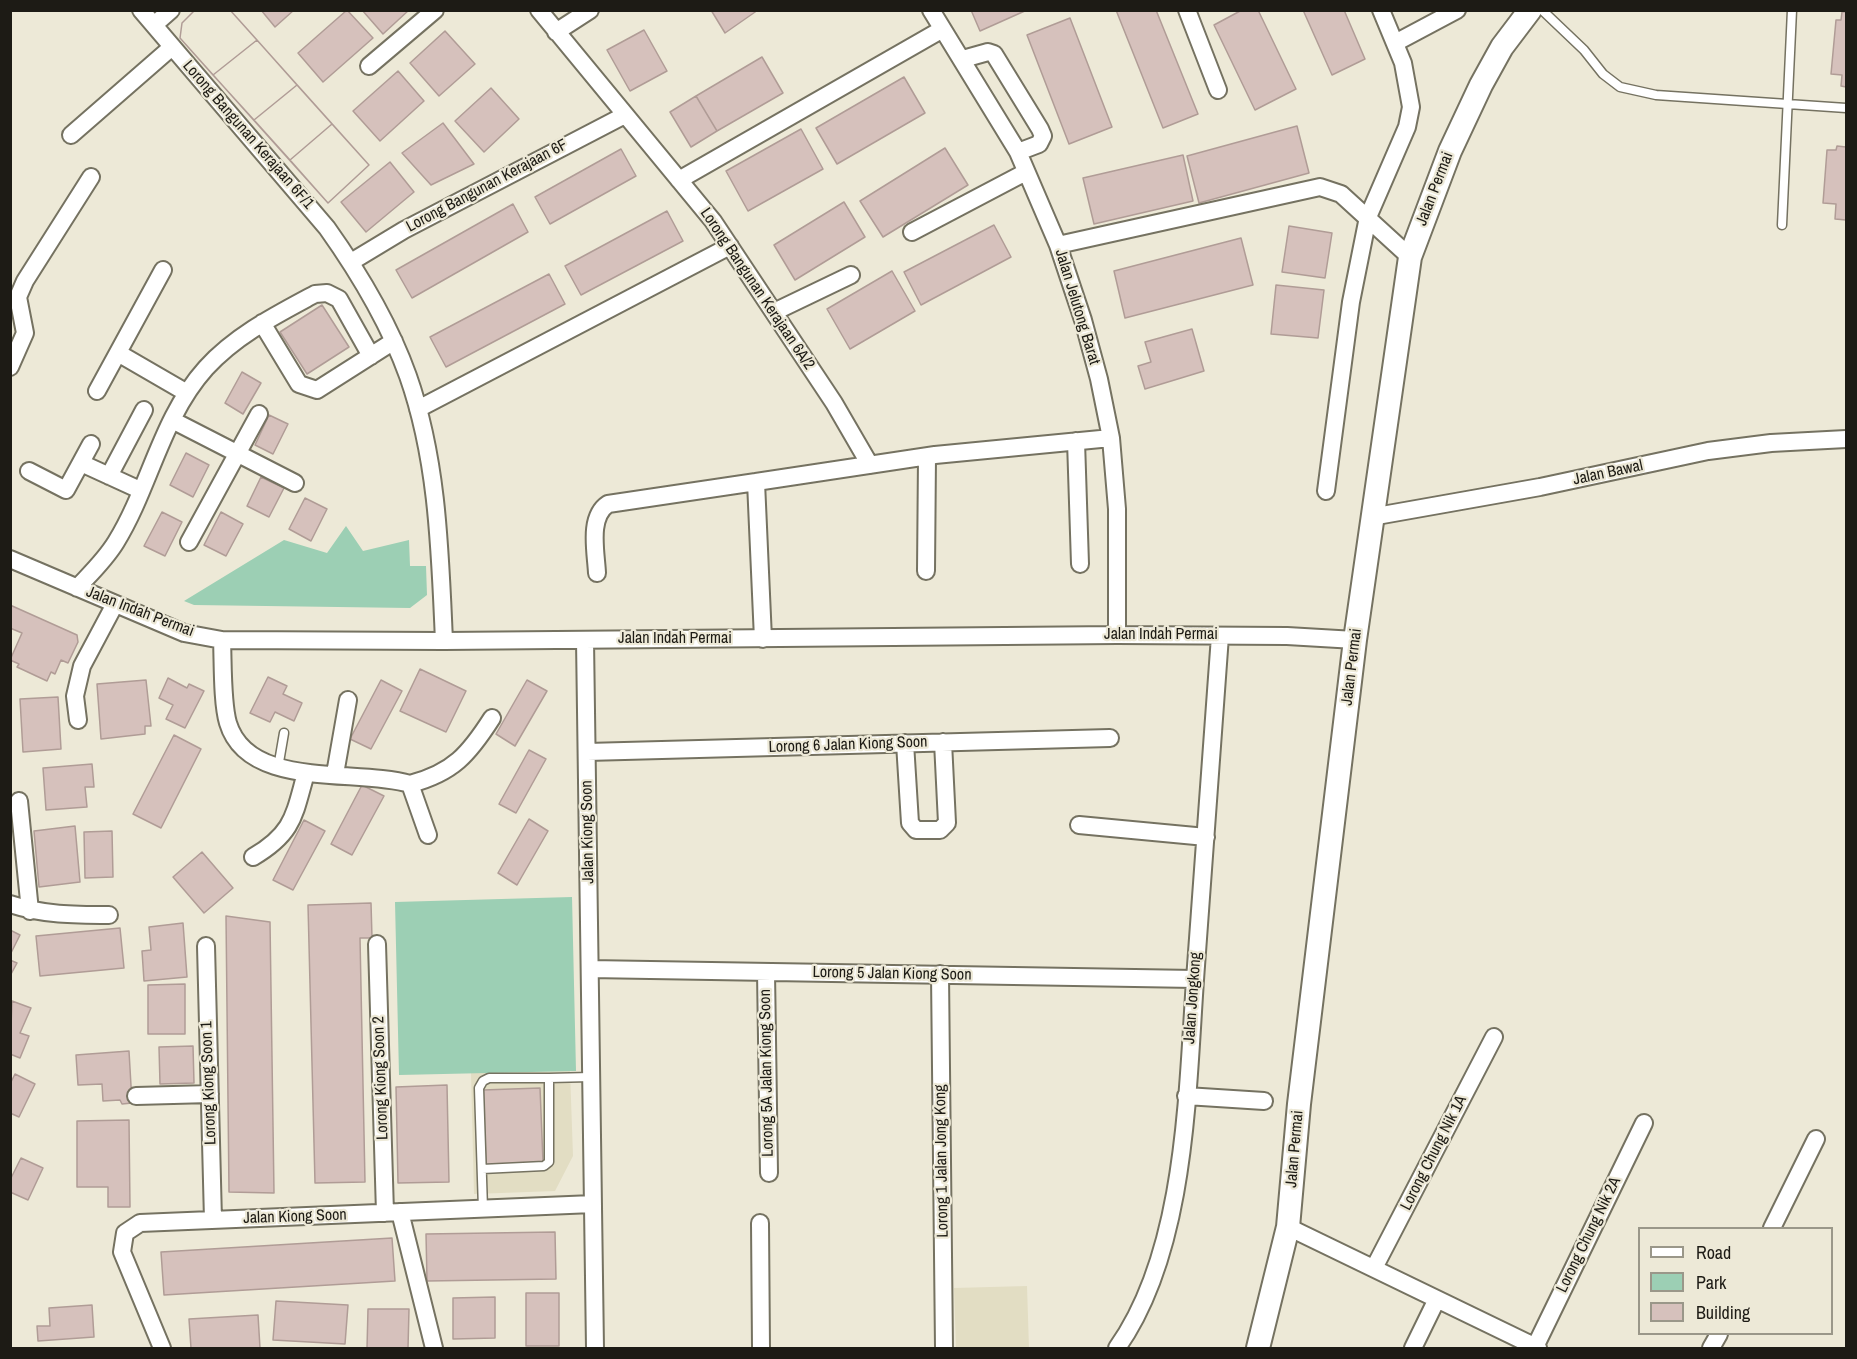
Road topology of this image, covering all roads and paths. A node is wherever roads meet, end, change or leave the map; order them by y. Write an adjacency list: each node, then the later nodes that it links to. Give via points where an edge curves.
1 (141, 10): 13 (street, Lorong Bangunan Kerajaan 6F/1)
2 (171, 10): 13 (street)
3 (435, 10): 19 (street)
4 (539, 10): 15 (street, Lorong Bangunan Kerajaan 6A/2)
5 (590, 10): 15 (street)
6 (931, 10): 14 (street, Jalan Jelutong Barat)
7 (1187, 10): 20 (street)
8 (1381, 10): 16 (street)
9 (1457, 10): 16 (street)
10 (1530, 10): 34 (street, Jalan Permai, via 1502,47 1481,85 1450,151)
11 (1542, 10): 21 (lane, via 1620,87 1656,95)
12 (1792, 10): 21 (lane)
13 (154, 25): 17 (street, Lorong Bangunan Kerajaan 6F/1)
14 (941, 30): 18 (street, Jalan Jelutong Barat); 28 (street)
15 (556, 32): 23 (street, Lorong Bangunan Kerajaan 6A/2)
16 (1395, 43): 29 (street, via 1412,107)
17 (172, 47): 24 (street); 35 (street, Lorong Bangunan Kerajaan 6F/1, via 327,228)
18 (963, 59): 25 (street, Jalan Jelutong Barat); 25 (street, via 987,52 994,54 1040,129 1043,136 1039,144)
19 (369, 66)
20 (1218, 90)
21 (1789, 104): 22 (lane); 30 (lane)
22 (1846, 108)
23 (625, 115): 28 (street, Lorong Bangunan Kerajaan 6A/2); 35 (street, Lorong Bangunan Kerajaan 6F, via 404,230)
24 (71, 135)
25 (1018, 152): 26 (street, Jalan Jelutong Barat)
26 (1026, 172): 31 (street); 32 (street, Jalan Jelutong Barat)
27 (91, 177): 43 (street, via 25,280 18,297 25,333)
28 (679, 180): 33 (street, Lorong Bangunan Kerajaan 6A/2)
29 (1368, 216): 32 (street, via 1341,194 1320,187); 34 (street); 63 (street, via 1351,302)
30 (1782, 225)
31 (912, 232)
32 (1058, 245): 50 (street, Jalan Jelutong Barat, via 1099,379)
33 (730, 246): 38 (street, Lorong Bangunan Kerajaan 6A/2); 46 (street)
34 (1410, 257): 64 (street, Jalan Permai)
35 (351, 262): 40 (street, Lorong Bangunan Kerajaan 6F/1)
36 (163, 270): 41 (street)
37 (851, 275): 38 (street)
38 (774, 312): 57 (street, Lorong Bangunan Kerajaan 6A/2)
39 (262, 323): 42 (street, via 315,294 327,293 339,299); 42 (street, via 299,384 307,388 317,390); 45 (street, via 218,356)
40 (394, 341): 42 (street); 46 (street, Lorong Bangunan Kerajaan 6F/1)
41 (118, 353): 44 (street); 45 (street)
42 (371, 356)
43 (10, 367)
44 (97, 392)
45 (187, 393): 49 (street)
46 (418, 409): 78 (street, Lorong Bangunan Kerajaan 6F/1, via 439,534)
47 (144, 410): 59 (street)
48 (259, 414): 54 (street)
49 (172, 420): 54 (street); 62 (street)
50 (1111, 438): 52 (street); 72 (street, Jalan Jelutong Barat, via 1117,509)
51 (1846, 439): 64 (street, Jalan Bawal, via 1708,451)
52 (1076, 441): 55 (street); 67 (street)
53 (91, 444): 56 (street)
54 (236, 453): 61 (street); 65 (street)
55 (927, 457): 57 (street); 68 (street)
56 (81, 463): 58 (street, via 66,490); 59 (street)
57 (870, 465): 60 (street)
58 (29, 471)
59 (109, 476): 62 (street)
60 (756, 482): 69 (street, via 608,504 598,516 595,532); 74 (street)
61 (295, 483)
62 (140, 490): 70 (street, via 117,540)
63 (1326, 491)
64 (1371, 518): 77 (street, Jalan Permai)
65 (189, 542)
66 (10, 559): 70 (street, Jalan Indah Permai)
67 (1080, 564)
68 (926, 571)
69 (597, 573)
70 (78, 588): 71 (street, Jalan Indah Permai)
71 (115, 604): 75 (street, Jalan Indah Permai, via 184,633); 81 (street, via 82,666 75,696)
72 (1117, 634): 73 (street, Jalan Indah Permai); 74 (street, Jalan Indah Permai)
73 (1220, 636): 77 (street, Jalan Indah Permai); 94 (street, Jalan Jongkong)
74 (764, 639): 76 (street, Jalan Indah Permai)
75 (222, 640): 78 (street, Jalan Indah Permai); 87 (street, via 228,723 240,746 259,761)
76 (585, 640): 78 (street, Jalan Indah Permai); 86 (street, Jalan Kiong Soon)
77 (1355, 640): 121 (street, Jalan Permai, via 1299,1104)
78 (444, 641)
79 (348, 700): 89 (street)
80 (492, 718): 90 (street, via 458,763 432,778)
81 (78, 720)
82 (284, 734): 87 (lane)
83 (1110, 738): 84 (street, Lorong 6 Jalan Kiong Soon)
84 (943, 742): 85 (street, Lorong 6 Jalan Kiong Soon); 85 (street, via 947,823 940,830 916,830 910,823)
85 (905, 743): 86 (street, Lorong 6 Jalan Kiong Soon)
86 (587, 752): 101 (street, Jalan Kiong Soon)
87 (278, 768): 88 (street)
88 (306, 773): 89 (street); 95 (street, via 283,836)
89 (335, 774): 90 (street, via 388,777)
90 (410, 784): 93 (street)
91 (19, 801): 97 (street)
92 (1079, 825): 94 (street)
93 (428, 835)
94 (1206, 837): 104 (street, Jalan Jongkong)
95 (253, 857)
96 (10, 904): 97 (street)
97 (30, 911): 98 (street, via 61,916)
98 (109, 915)
99 (377, 944): 118 (street, Lorong Kiong Soon 2)
100 (206, 946): 108 (street, Lorong Kiong Soon 1)
101 (590, 969): 102 (street, Lorong 5 Jalan Kiong Soon); 106 (street, Jalan Kiong Soon)
102 (766, 972): 103 (street, Lorong 5 Jalan Kiong Soon); 115 (street, Lorong 5A Jalan Kiong Soon)
103 (940, 975): 104 (street, Lorong 5 Jalan Kiong Soon); 129 (street, Lorong 1 Jalan Jong Kong)
104 (1195, 979): 110 (street, Jalan Jongkong)
105 (1494, 1037): 123 (street, Lorong Chung Nik 1A)
106 (591, 1077): 107 (lane); 116 (street, Jalan Kiong Soon)
107 (549, 1078): 114 (lane, via 549,1162 544,1166); 114 (lane, via 483,1081 479,1088)
108 (210, 1094): 109 (street); 119 (street, Lorong Kiong Soon 1)
109 (136, 1096)
110 (1186, 1096): 111 (street); 130 (street, Jalan Jongkong, via 1173,1217 1139,1312)
111 (1264, 1101)
112 (1644, 1123): 133 (street, Lorong Chung Nik 2A)
113 (1816, 1139): 122 (street)
114 (482, 1169): 117 (lane)
115 (769, 1173)
116 (593, 1204): 117 (street, Jalan Kiong Soon); 127 (street, Jalan Kiong Soon)
117 (483, 1209): 118 (street, Jalan Kiong Soon)
118 (392, 1213): 119 (street, Jalan Kiong Soon); 126 (street, Lorong Kiong Soon 2)
119 (213, 1220): 125 (street, Jalan Kiong Soon, via 141,1223 125,1233 122,1252)
120 (760, 1223): 128 (street)
121 (1288, 1227): 123 (street); 131 (street, Jalan Permai)
122 (1772, 1227)
123 (1374, 1269): 124 (street)
124 (1436, 1301): 132 (street); 133 (street)
125 (162, 1348)
126 (434, 1348)
127 (595, 1348)
128 (761, 1348)
129 (944, 1348)
130 (1117, 1348)
131 (1258, 1348)
132 (1413, 1348)
133 (1537, 1348)

